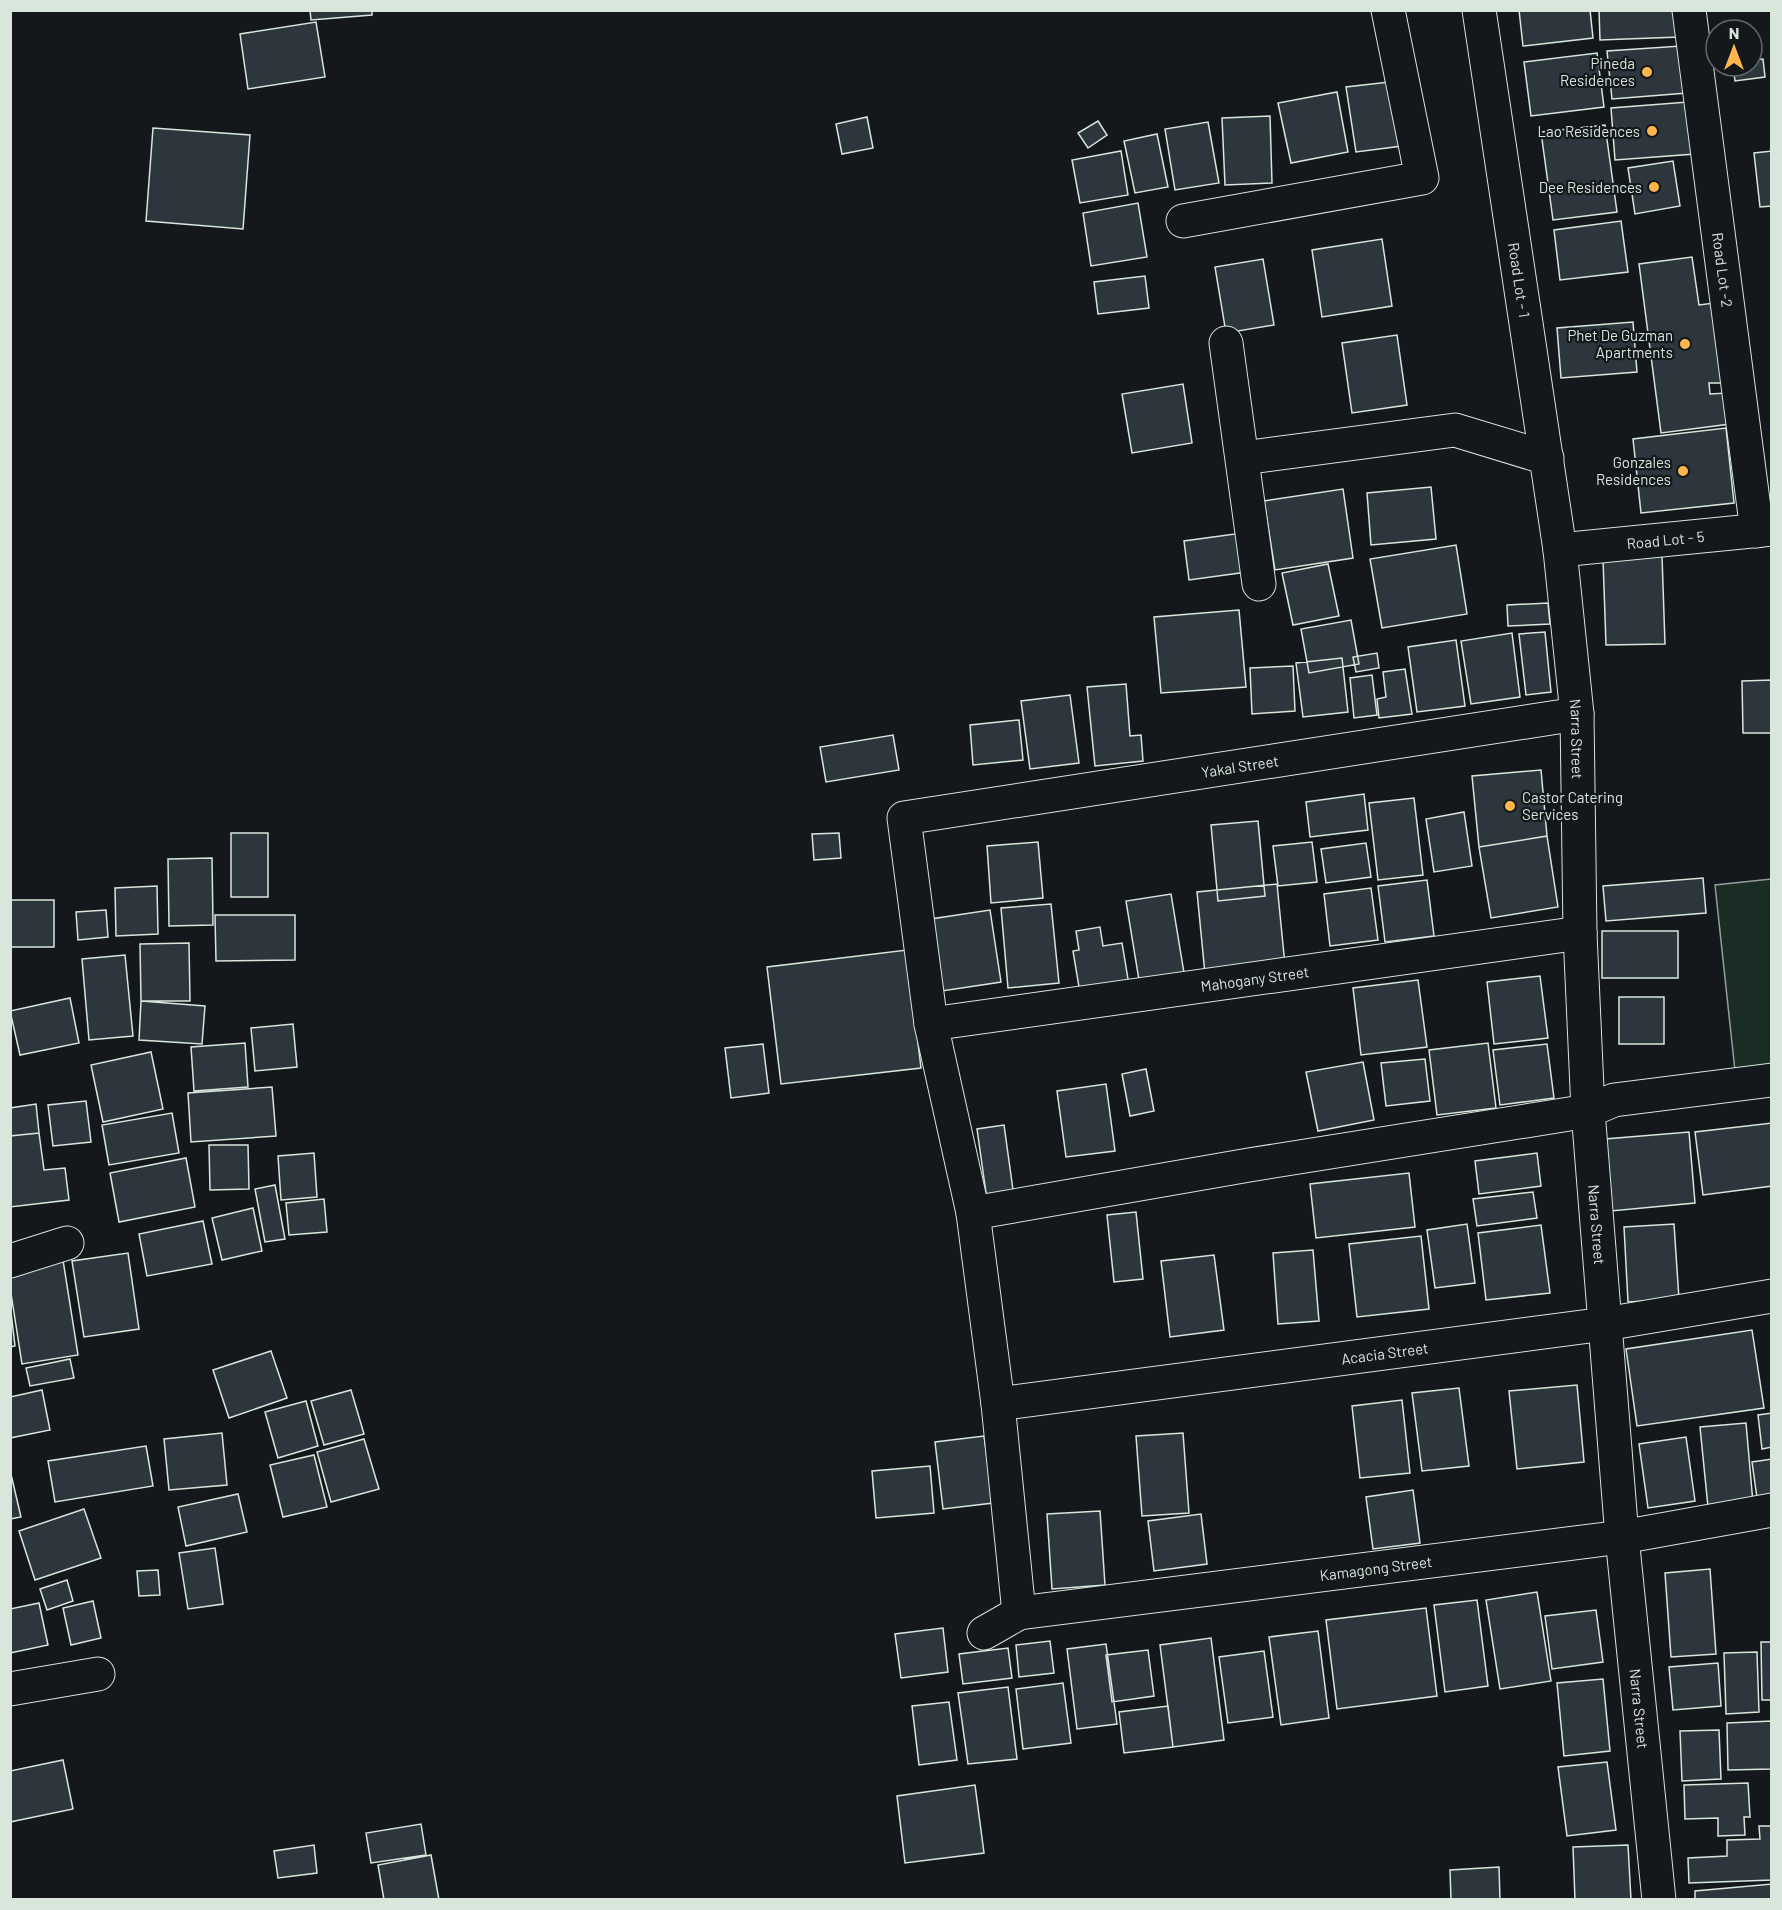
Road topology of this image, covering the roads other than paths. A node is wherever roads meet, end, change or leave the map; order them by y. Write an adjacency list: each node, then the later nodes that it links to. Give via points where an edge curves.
1 (1388, 10): 4 (street, via 1422,178)
2 (1479, 10): 7 (street, Road Lot - 1)
3 (1689, 10): 8 (street, Road Lot -2)
4 (1183, 221)
5 (1226, 343): 6 (street)
6 (1243, 458): 7 (street, via 1455,430); 10 (street)
7 (1547, 458): 9 (street, Road Lot - 1)
8 (1764, 530): 9 (street, Road Lot - 5)
9 (1560, 550): 11 (street, Narra Street)
10 (1259, 584)
11 (1577, 714): 12 (street, Narra Street); 13 (street, Yakal Street, via 904,818)
12 (1580, 933): 13 (street, Mahogany Street); 15 (street, Narra Street)
13 (931, 1024): 16 (street)
14 (1772, 1080): 15 (street, via 1614,1100)
15 (1588, 1111): 16 (street); 20 (street, Narra Street)
16 (973, 1213): 21 (street)
17 (67, 1243): 18 (street)
18 (10, 1261)
19 (1772, 1296): 20 (street, Acacia Street)
20 (1605, 1324): 21 (street, Acacia Street); 23 (street, Narra Street)
21 (998, 1404): 24 (street)
22 (1772, 1510): 23 (street, Kamagong Street)
23 (1622, 1537): 24 (street, Kamagong Street); 28 (street, Narra Street)
24 (1019, 1613): 25 (street, Kamagong Street)
25 (984, 1633)
26 (98, 1674): 27 (street)
27 (10, 1689)
28 (1659, 1899)

